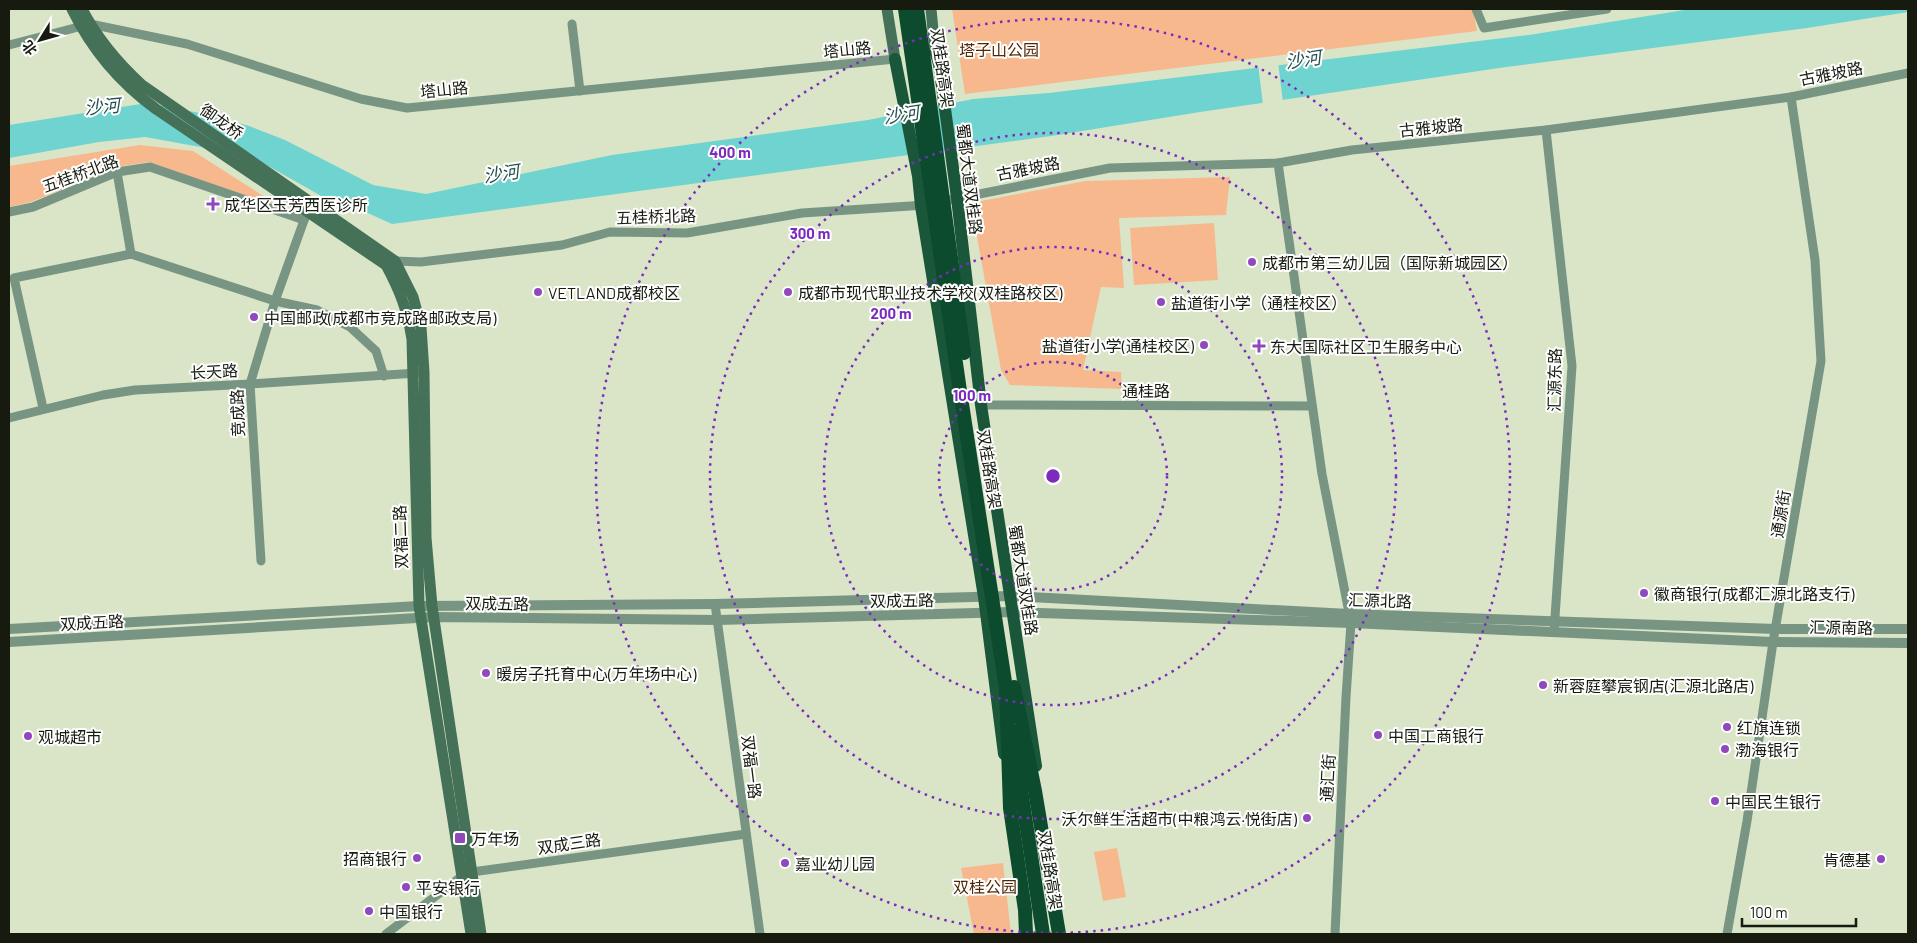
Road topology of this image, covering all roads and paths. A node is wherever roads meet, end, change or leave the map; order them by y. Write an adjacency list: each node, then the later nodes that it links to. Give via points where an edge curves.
1 (72, 9): 11 (main road)
2 (82, 9): 11 (main road)
3 (887, 9): 14 (main road)
4 (905, 9): 56 (highway, 双桂路高架, bridge, via 960,391)
5 (917, 9): 13 (highway, 双桂路高架, bridge)
6 (920, 9): 13 (street, bridge)
7 (931, 9): 13 (main road)
8 (1476, 9): 9 (street, via 1484,28)
9 (1607, 9)
10 (572, 24): 17 (street)
11 (85, 25): 12 (street, 塔山路); 15 (main road); 17 (street, 塔山路, via 187,44 361,100 407,108)
12 (9, 45)
13 (932, 56): 14 (street, via 933,59 921,66 911,66); 23 (main road, 蜀都大道双桂路); 56 (highway, 双桂路高架, bridge, via 969,392)
14 (895, 59): 17 (street, 塔山路); 23 (street, bridge, via 910,69 918,84 932,172 942,192); 24 (main road)
15 (115, 67): 22 (main road, 御龙桥, via 133,91); 25 (main road, 御龙桥)
16 (1908, 73): 18 (street, 古雅坡路)
17 (580, 91)
18 (1791, 96): 19 (street, 古雅坡路); 50 (street, 通源街, via 1815,260 1821,361)
19 (1546, 130): 20 (street, 古雅坡路, via 1352,150); 48 (street, 汇源东路, via 1572,366)
20 (1278, 163): 23 (street, 古雅坡路, via 1110,168); 34 (street, 通汇街)
21 (117, 172): 25 (street, 五桂桥北路, via 150,167); 26 (street, 五桂桥北路, via 33,207); 27 (street)
22 (282, 195): 25 (main road, 双福二路)
23 (957, 198): 24 (street, 五桂桥北路); 33 (main road, 蜀都大道双桂路)
24 (921, 206): 28 (street, 五桂桥北路, via 802,213 686,233 610,232 562,245); 38 (main road)
25 (306, 211): 28 (main road, 双福二路); 29 (street, 竞成路)
26 (9, 212)
27 (132, 254): 29 (street); 35 (street, via 14,278)
28 (390, 263): 30 (main road, 双福二路, via 413,297 417,310 421,328)
29 (274, 301): 31 (street, via 317,310 350,326 376,351); 32 (street, 竞成路)
30 (418, 373): 31 (street, 长天路); 41 (main road, 双福二路); 42 (main road, 双福二路)
31 (384, 376): 32 (street, 长天路)
32 (250, 384): 35 (street, 长天路, via 134,390); 37 (street, 竞成路)
33 (981, 405): 34 (street, 通桂路); 39 (main road, 蜀都大道双桂路)
34 (1312, 406): 46 (street, 通汇街)
35 (42, 408): 36 (street, 长天路)
36 (9, 418)
37 (261, 562)
38 (984, 596): 39 (street, 汇源北路); 40 (street, 双成五路); 44 (main road)
39 (1010, 596): 43 (main road, 蜀都大道双桂路); 46 (street, 汇源北路)
40 (715, 604): 42 (street, 双成五路); 47 (street, 双福一路)
41 (419, 606): 42 (street, 双成五路); 45 (main road, 双福二路); 49 (street, 双成五路)
42 (433, 611): 45 (street, 双成五路); 47 (street, 双成五路); 58 (main road, 双福二路)
43 (1012, 612): 44 (street, 汇源北路); 46 (street, 汇源北路); 67 (main road, 蜀都大道双桂路)
44 (986, 614): 47 (street, 双成五路); 64 (main road, via 1000,732)
45 (421, 618): 53 (street, 双成五路); 58 (main road, 双福二路)
46 (1350, 618): 48 (street, 汇源北路); 52 (street, 汇源北路); 68 (street, 通汇街)
47 (718, 620): 57 (street, 双福一路)
48 (1554, 620): 50 (street, 汇源北路); 52 (street, 汇源东路)
49 (9, 629)
50 (1776, 629): 51 (street, 汇源南路); 54 (street, 通源街)
51 (1908, 629)
52 (1554, 632): 54 (street, 汇源北路)
53 (9, 642)
54 (1773, 642): 55 (street, 汇源南路); 69 (street, 通源街)
55 (1908, 644)
56 (1010, 688): 63 (highway, bridge, via 1010,808); 65 (highway, 双桂路高架, bridge); 66 (highway, 双桂路高架); 67 (highway, via 1035,791)
57 (746, 834): 58 (street, 双成三路); 62 (street, 双福一路)
58 (467, 874): 59 (street, 双成三路); 60 (main road, 双福二路); 61 (main road, 双福二路)
59 (386, 934)
60 (471, 934)
61 (481, 934)
62 (760, 934)
63 (1026, 934)
64 (1033, 934)
65 (1043, 934)
66 (1051, 934)
67 (1059, 934)
68 (1335, 934)
69 (1728, 934)

